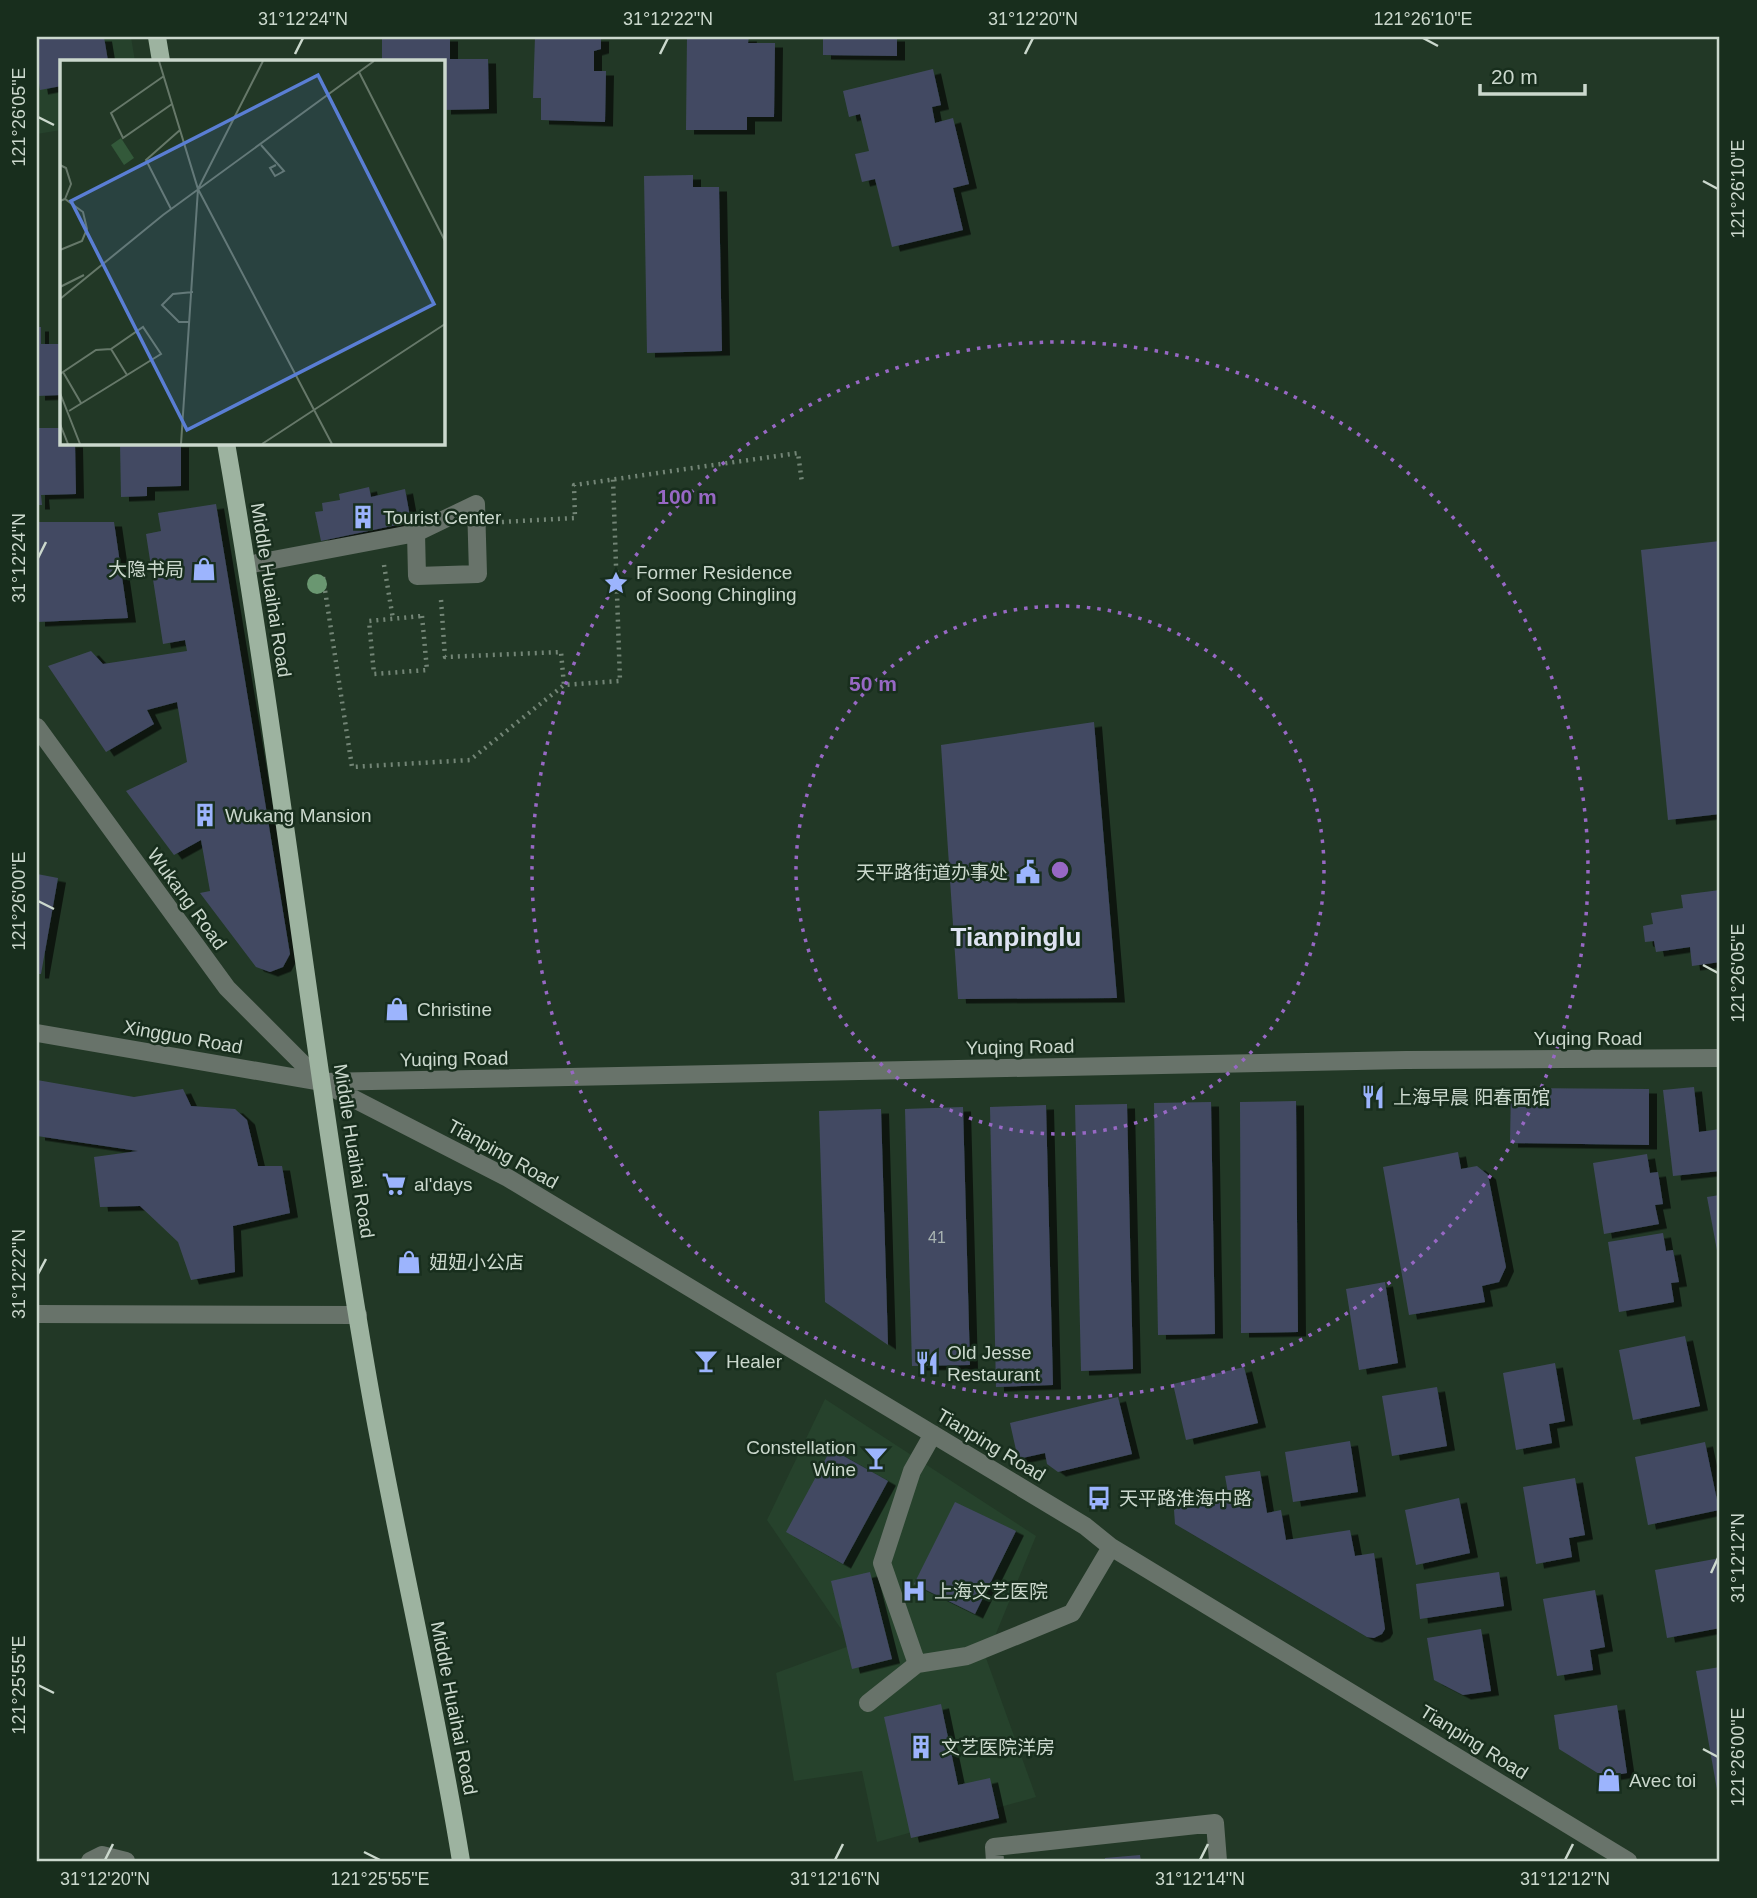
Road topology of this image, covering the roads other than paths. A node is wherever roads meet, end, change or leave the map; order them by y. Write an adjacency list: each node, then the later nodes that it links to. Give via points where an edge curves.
1 (157, 37): 2 (main road)
2 (161, 60)
3 (226, 444): 5 (main road, Middle Huaihai Road)
4 (416, 533): 4 (street, via 476,504 478,574 417,576); 5 (street)
5 (247, 565): 9 (main road, Middle Huaihai Road)
6 (37, 727): 9 (street, Wukang Road, via 226,988)
7 (37, 1032): 9 (street, Xingguo Road)
8 (1720, 1058): 9 (street, Yuqing Road, via 1392,1060)
9 (321, 1082): 11 (main road, Middle Huaihai Road); 12 (street, Tianping Road, via 508,1178)
10 (37, 1314): 11 (street)
11 (358, 1315): 18 (main road, Middle Huaihai Road)
12 (933, 1434): 13 (street, Tianping Road, via 1085,1526); 14 (street, via 912,1471 882,1563)
13 (1111, 1547): 14 (street, via 1072,1614 967,1656); 21 (street, Tianping Road)
14 (917, 1664): 15 (street)
15 (868, 1703)
16 (90, 1861): 17 (street, via 102,1855)
17 (125, 1861)
18 (461, 1861)
19 (995, 1861): 20 (street, via 994,1847 1215,1823)
20 (1218, 1861)
21 (1628, 1861)

